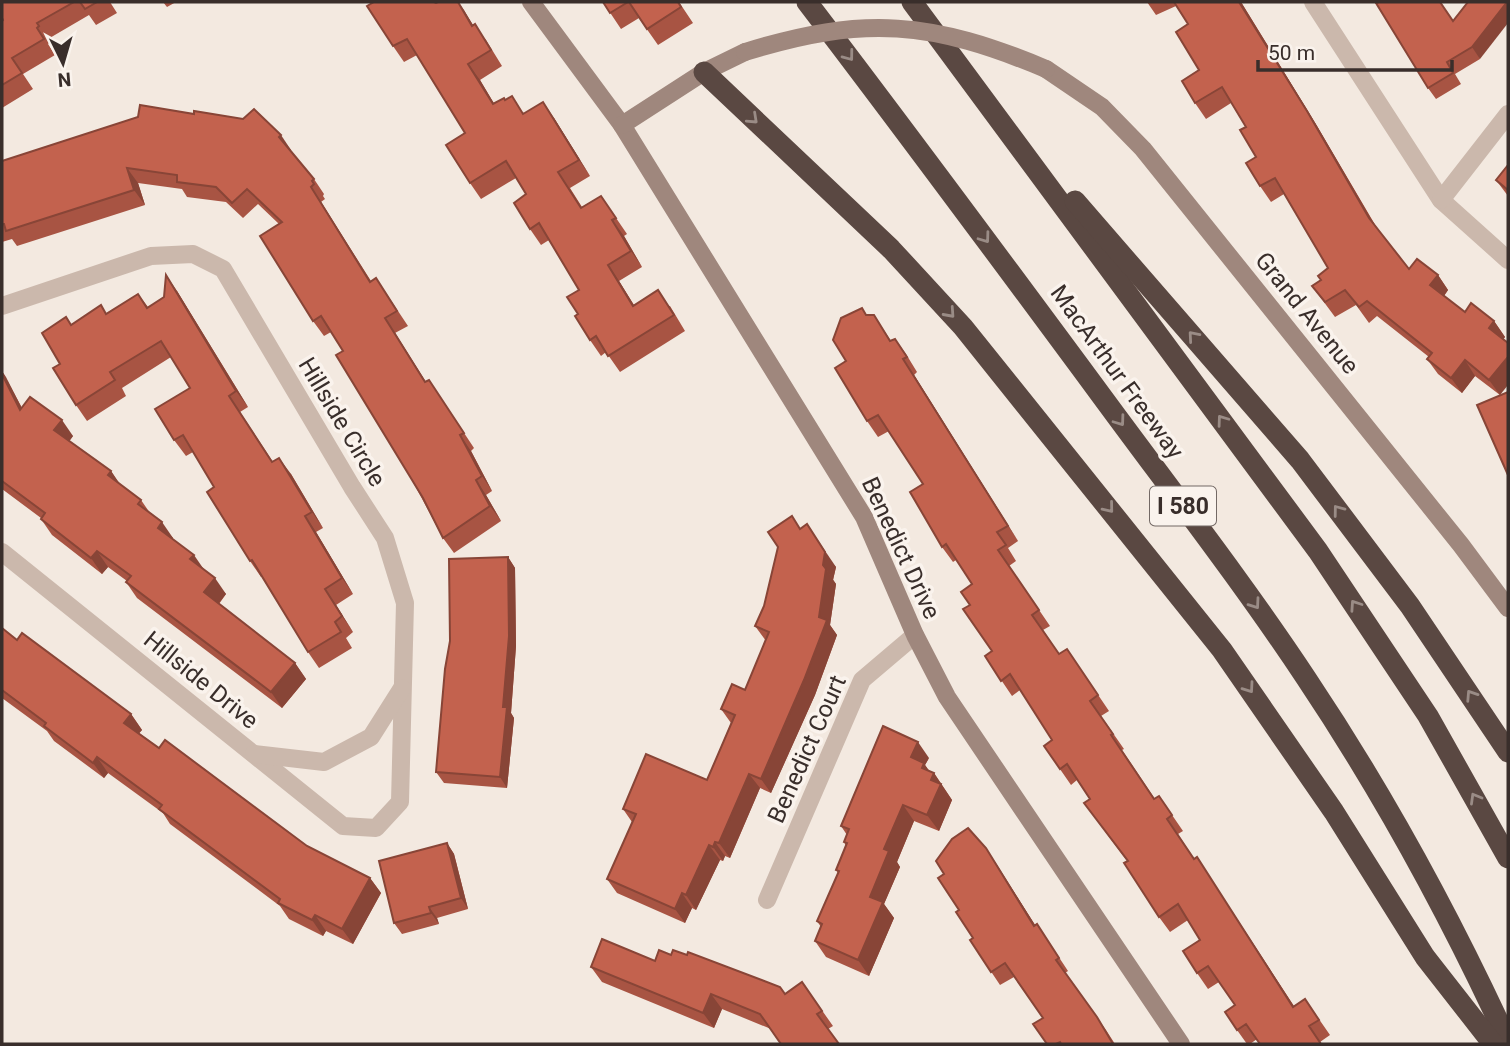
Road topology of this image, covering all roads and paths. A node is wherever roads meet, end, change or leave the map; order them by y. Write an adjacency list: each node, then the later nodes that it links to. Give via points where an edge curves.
1 (531, 2): 8 (street, Benedict Drive)
2 (807, 2): 21 (highway, MacArthur Freeway / I 580, one-way to 21, via 1307,679 1409,847)
3 (912, 2): 6 (highway)
4 (1313, 2): 9 (street)
5 (704, 72): 8 (street, Grand Avenue); 13 (street, Grand Avenue, bridge, via 745,52 811,33 845,29 918,29 962,38 1046,69 1102,107 1143,149); 23 (highway, one-way to 23, via 891,249 963,327 1222,650 1334,812 1425,957)
6 (976, 87): 16 (highway, one-way to 6, via 1417,616 1300,460); 19 (highway, one-way to 6, via 1428,716 1318,551)
7 (1508, 114): 9 (street)
8 (622, 125): 14 (street, Benedict Drive, via 864,517)
9 (1441, 200): 10 (street)
10 (1508, 260)
11 (2, 306): 15 (street, Hillside Circle, via 150,256 193,254 223,269 385,538 405,603)
12 (2, 552): 17 (street, Hillside Drive)
13 (1508, 608)
14 (915, 635): 20 (street, Benedict Court, via 862,680); 22 (street, Benedict Drive, via 947,697)
15 (402, 688): 17 (street, via 371,737 324,762); 18 (street, Hillside Circle, via 400,802)
16 (1508, 752)
17 (254, 754): 18 (street, Hillside Drive, via 343,826)
18 (376, 828)
19 (1508, 858)
20 (766, 900)
21 (1508, 1042)
22 (1181, 1044)
23 (1493, 1044)

